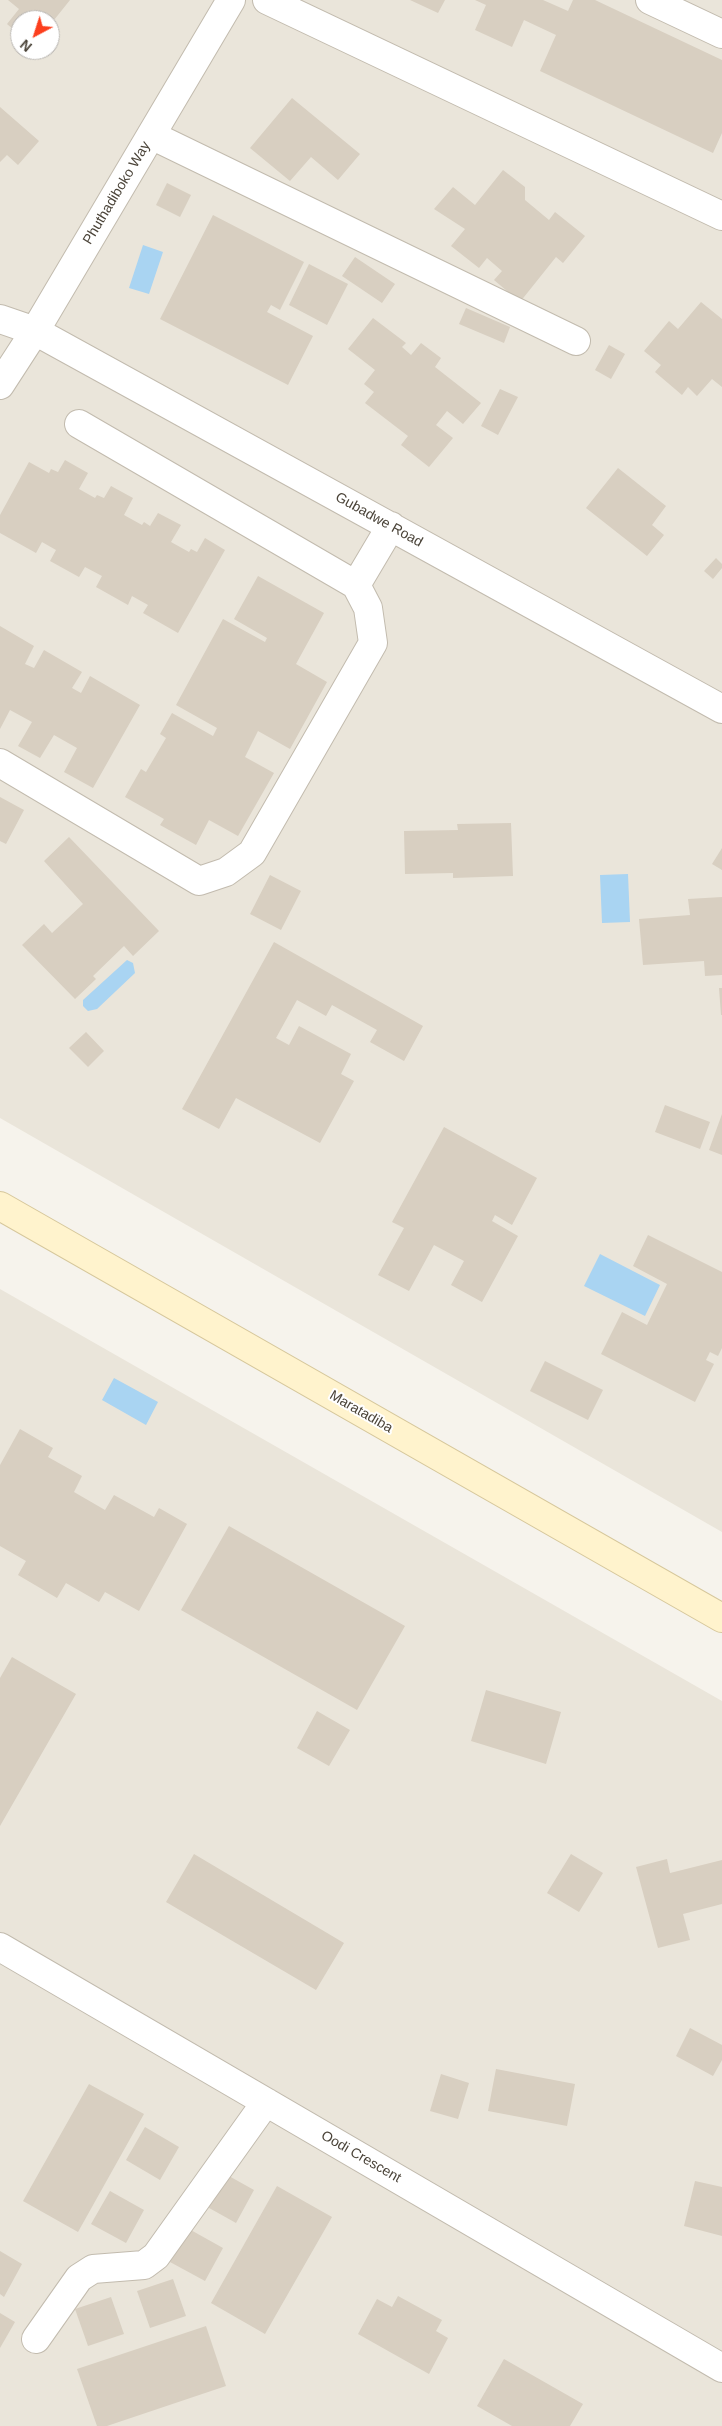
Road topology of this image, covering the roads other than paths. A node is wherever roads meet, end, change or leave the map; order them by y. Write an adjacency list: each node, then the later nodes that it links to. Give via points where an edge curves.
1 (231, 0): 5 (street, Phuthadiboko Way)
2 (267, 0): 6 (street)
3 (650, 0): 4 (street)
4 (722, 34)
5 (151, 135): 8 (street, Phuthadiboko Way); 9 (street)
6 (722, 216)
7 (0, 319): 8 (street, Gubadwe Road)
8 (35, 331): 10 (street, Phuthadiboko Way); 12 (street, Gubadwe Road)
9 (576, 341)
10 (0, 385)
11 (79, 424): 13 (street)
12 (391, 526): 13 (street); 14 (street, Gubadwe Road)
13 (356, 585): 15 (street, via 368,608 373,643 252,853 226,872 199,881)
14 (722, 709)
15 (0, 763)
16 (0, 1206): 17 (street, Maratadiba)
17 (722, 1618)
18 (0, 1947): 19 (street, Oodi Crescent)
19 (266, 2102): 20 (street, via 156,2256 144,2265 93,2269 79,2278); 21 (street, Oodi Crescent)
20 (36, 2338)
21 (722, 2368)

